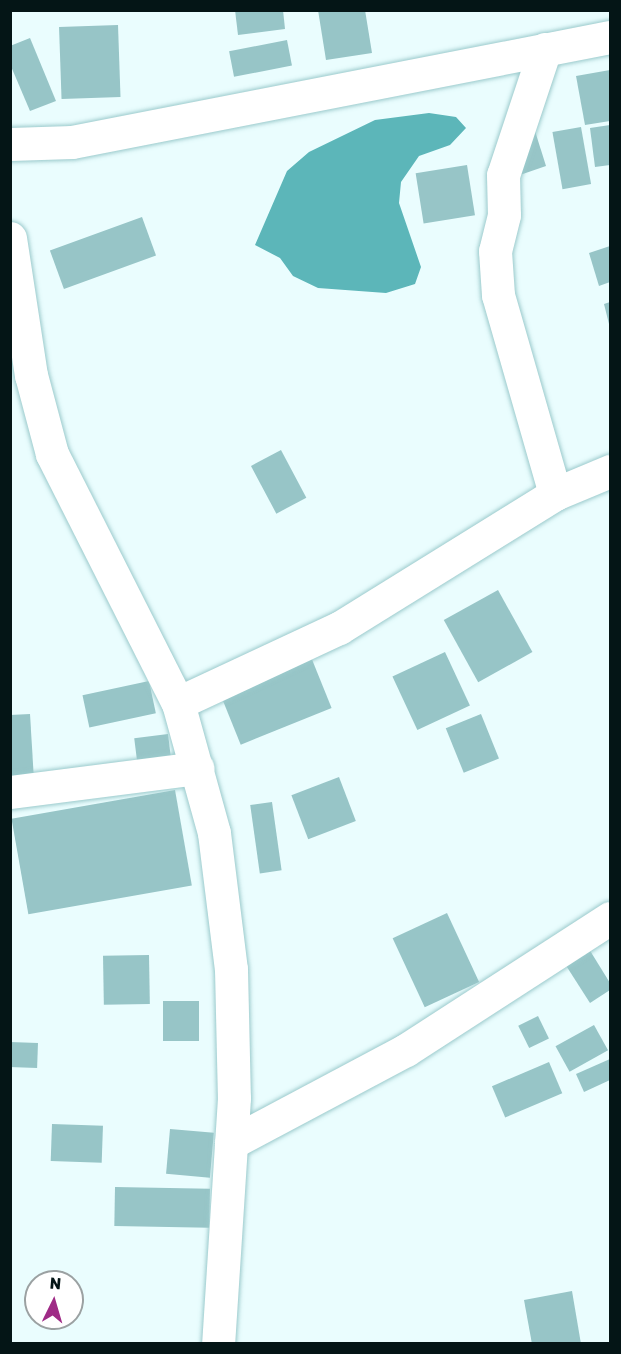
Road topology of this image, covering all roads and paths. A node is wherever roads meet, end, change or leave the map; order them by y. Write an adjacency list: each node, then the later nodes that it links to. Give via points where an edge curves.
1 (610, 37): 2 (street)
2 (545, 49): 3 (street, via 72,142); 6 (street, via 503,175 504,215 495,251 498,295)
3 (10, 144)
4 (10, 238): 7 (street, via 31,375 52,454)
5 (610, 471): 6 (street)
6 (555, 494): 7 (street, via 339,628)
7 (178, 703): 8 (street)
8 (197, 768): 9 (street); 11 (street, via 214,833 231,969)
9 (10, 792)
10 (610, 918): 11 (street, via 406,1050)
11 (231, 1143): 12 (street)
12 (208, 1342)

